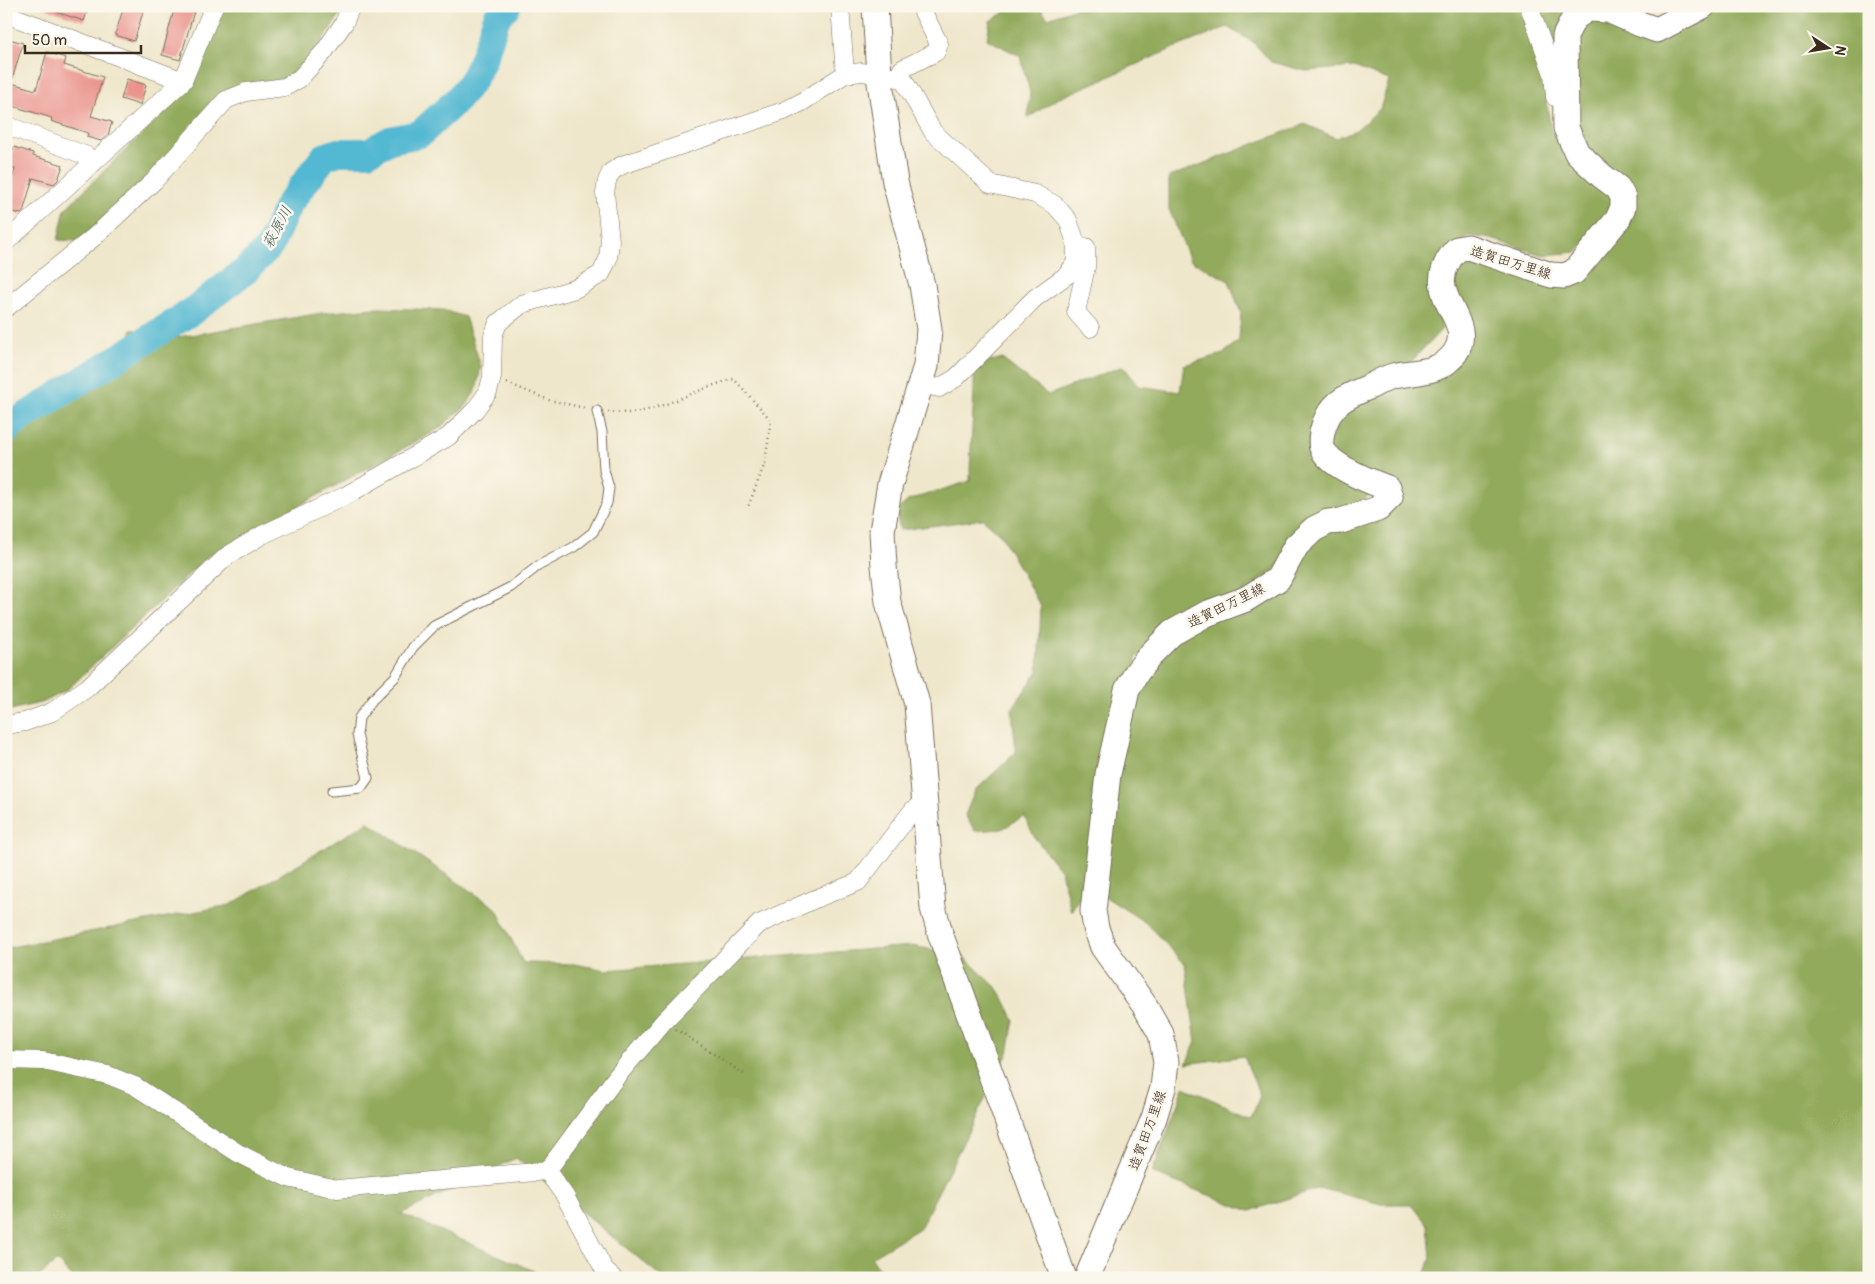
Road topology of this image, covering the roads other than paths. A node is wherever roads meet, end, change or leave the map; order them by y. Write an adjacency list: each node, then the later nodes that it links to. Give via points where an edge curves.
1 (214, 6): 11 (street)
2 (351, 6): 17 (street, via 324,52 299,79 285,87 246,92 226,100 141,193 94,237)
3 (840, 6): 9 (street)
4 (875, 6): 10 (main road)
5 (920, 6): 10 (street, via 939,44 936,52)
6 (1529, 6): 13 (street, via 1553,74 1557,128)
7 (1703, 6): 13 (main road, 造賀田万里線, via 1657,30 1608,10 1588,9 1574,18 1565,36)
8 (6, 14): 11 (street)
9 (845, 74): 10 (street, via 862,72); 21 (street, via 784,111 622,165 611,172 605,193 610,242 608,260 601,274 576,288 522,304 498,323 493,336 492,377 488,392 448,437 346,496 262,535 227,556 88,688 52,712)
10 (889, 77): 15 (street, via 903,79 933,132 990,184 1036,194 1055,205); 19 (main road, via 895,182 922,285 928,328 926,366)
11 (183, 81): 14 (street)
12 (6, 125): 14 (street, via 87,156)
13 (1566, 128): 28 (main road, 造賀田万里線, via 1577,153 1623,196 1618,219 1574,272 1564,276 1551,275 1468,247 1456,249 1442,269 1442,290 1462,337 1456,353 1436,369 1391,377 1346,397 1332,408 1326,418 1321,449 1331,461 1388,488 1390,497 1378,509 1328,522 1314,529 1296,546 1278,579 1172,633 1152,652 1127,690 1108,774 1093,910 1103,947 1161,1034 1166,1062 1163,1088 1154,1118)
14 (94, 162): 16 (street)
15 (1068, 220): 18 (street, via 1073,218 1086,244 1086,267 1076,312); 19 (street, via 1076,242 1076,262 1067,275 1035,298 956,378 939,388)
16 (7, 241)
17 (6, 308)
18 (1090, 328)
19 (921, 384): 23 (main road, via 890,484 882,531 888,602 917,704)
20 (597, 411): 22 (lane, via 608,488 607,503 593,532 574,547 538,566 511,588 434,626 412,647 395,677 359,718 357,736 368,778 361,788)
21 (6, 725)
22 (332, 791)
23 (925, 804): 25 (street, via 913,810 858,882 759,924 664,1021 617,1076); 27 (main road, via 933,908 941,936)
24 (6, 1060): 25 (street, via 42,1061 108,1075 135,1086 238,1153 288,1178 337,1189)
25 (547, 1171): 26 (street, via 565,1196 605,1271)
26 (613, 1278)
27 (1064, 1278)
28 (1087, 1278)

